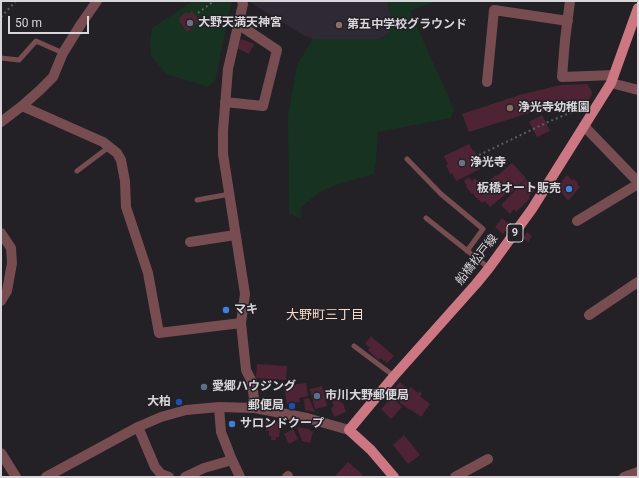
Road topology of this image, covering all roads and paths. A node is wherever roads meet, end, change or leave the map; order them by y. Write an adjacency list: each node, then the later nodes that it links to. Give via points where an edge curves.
1 (16, 1): 8 (path)
2 (97, 1): 11 (street)
3 (214, 1): 7 (path)
4 (242, 1): 10 (street)
5 (570, 1): 9 (street)
6 (638, 8): 13 (main road, 船橋松戸線 / 9)
7 (198, 13)
8 (1, 17)
9 (568, 21): 13 (street, via 562,77); 14 (street, via 494,10)
10 (238, 24): 16 (street, via 228,69); 16 (street, via 277,50 263,106)
11 (63, 53): 12 (lane, via 36,41 19,60); 17 (street, via 53,77)
12 (1, 58)
13 (613, 79): 15 (street); 18 (main road, 船橋松戸線 / 9)
14 (487, 82)
15 (638, 90)
16 (225, 102): 26 (street, via 223,154)
17 (22, 106): 19 (street); 21 (street)
18 (595, 109): 20 (main road, 船橋松戸線 / 9); 22 (path, via 584,107)
19 (1, 122)
20 (584, 126): 25 (street); 34 (main road, 船橋松戸線 / 9, via 532,209)
21 (109, 147): 24 (lane); 38 (street, via 121,160 126,207 148,273 159,334)
22 (479, 155)
23 (407, 159): 33 (lane, via 441,194 483,229)
24 (77, 171)
25 (638, 183): 29 (street)
26 (230, 194): 27 (lane); 31 (street)
27 (197, 200)
28 (426, 218): 33 (lane)
29 (578, 221)
30 (1, 233): 36 (street, via 11,248 12,263 7,291)
31 (235, 235): 32 (street); 38 (street, via 245,294)
32 (190, 242)
33 (467, 250): 34 (lane)
34 (489, 268): 40 (main road, 船橋松戸線 / 9)
35 (638, 282): 37 (street)
36 (1, 301)
37 (589, 315)
38 (241, 323): 42 (street, via 246,370 252,382)
39 (354, 346): 40 (lane)
40 (394, 376): 44 (main road, 船橋松戸線 / 9)
41 (219, 407): 42 (street); 43 (street, via 186,410 160,417); 47 (street, via 221,432)
42 (255, 408): 44 (street, via 308,418)
43 (138, 427): 50 (street); 51 (street, via 155,467 161,474)
44 (349, 430): 54 (main road)
45 (1, 453): 49 (street)
46 (488, 459): 55 (street)
47 (232, 460): 52 (street, via 204,468); 53 (street)
48 (638, 472): 56 (street)
49 (16, 477)
50 (46, 477)
51 (169, 477)
52 (185, 477)
53 (240, 477)
54 (394, 477)
55 (455, 477)
56 (624, 477)

